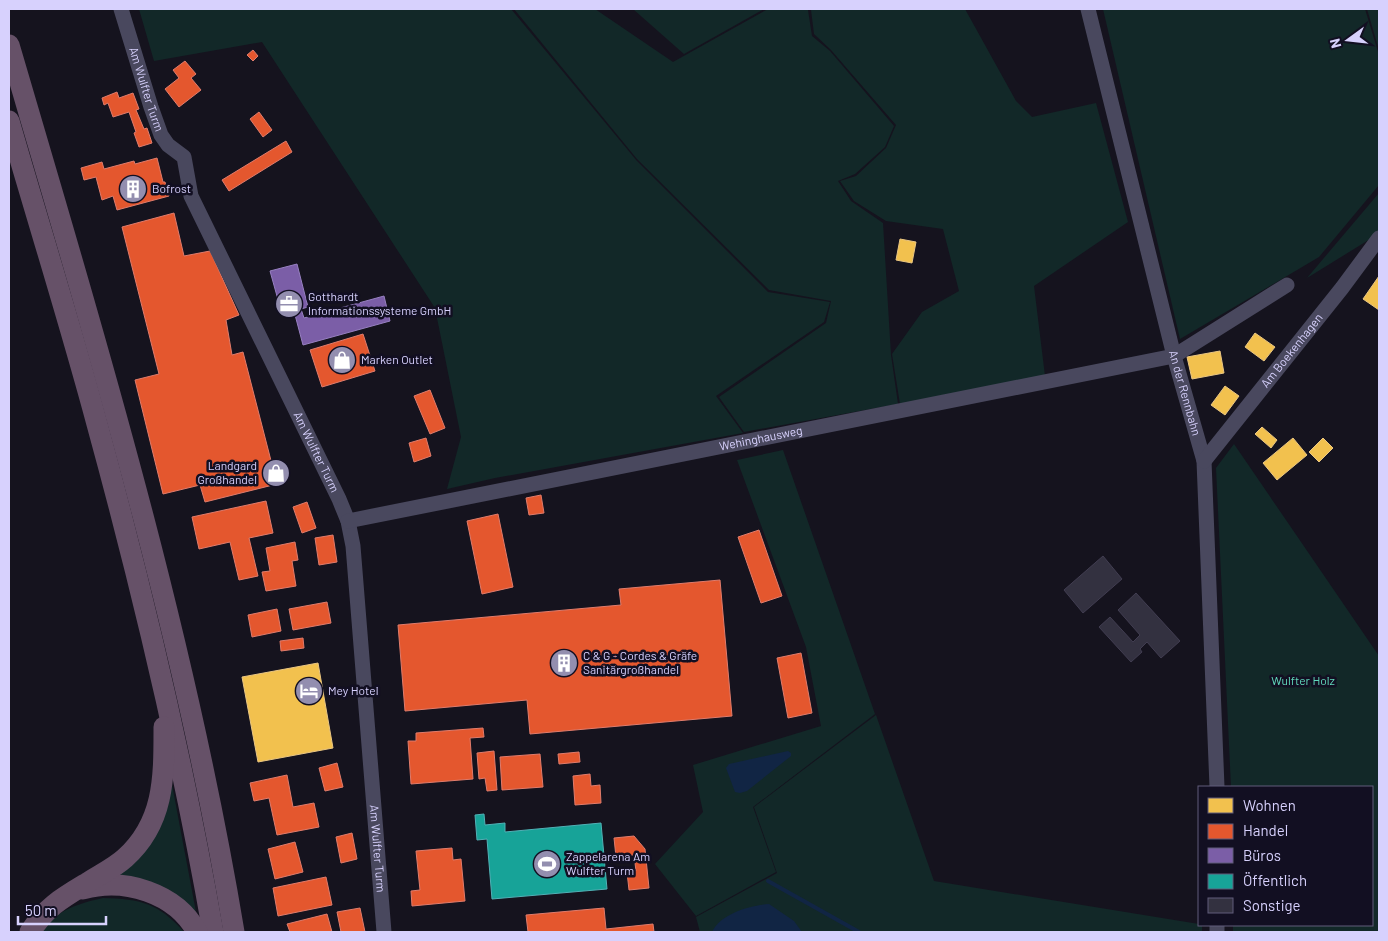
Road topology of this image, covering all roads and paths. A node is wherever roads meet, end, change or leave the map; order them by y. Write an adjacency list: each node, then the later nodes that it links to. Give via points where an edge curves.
1 (121, 9): 9 (street, Am Wulfter Turm, via 161,135 184,157 191,196)
2 (1088, 9): 7 (street, An der Rennbahn)
3 (9, 45): 16 (highway, via 141,509 205,777)
4 (9, 121): 10 (highway, via 97,422)
5 (1379, 238): 8 (street, Am Boekenhagen)
6 (1287, 285): 7 (street)
7 (1174, 356): 8 (street, An der Rennbahn); 9 (street, Wehinghausweg)
8 (1204, 461): 11 (street, An der Rennbahn)
9 (348, 521): 17 (street, Am Wulfter Turm, via 353,546)
10 (163, 684): 12 (highway, via 162,788 154,817 141,841 125,859); 15 (highway)
11 (1217, 786)
12 (73, 891): 13 (highway, via 39,918); 14 (highway, via 111,885 149,892 182,912)
13 (30, 932)
14 (197, 932)
15 (213, 932)
16 (234, 932)
17 (384, 932)

